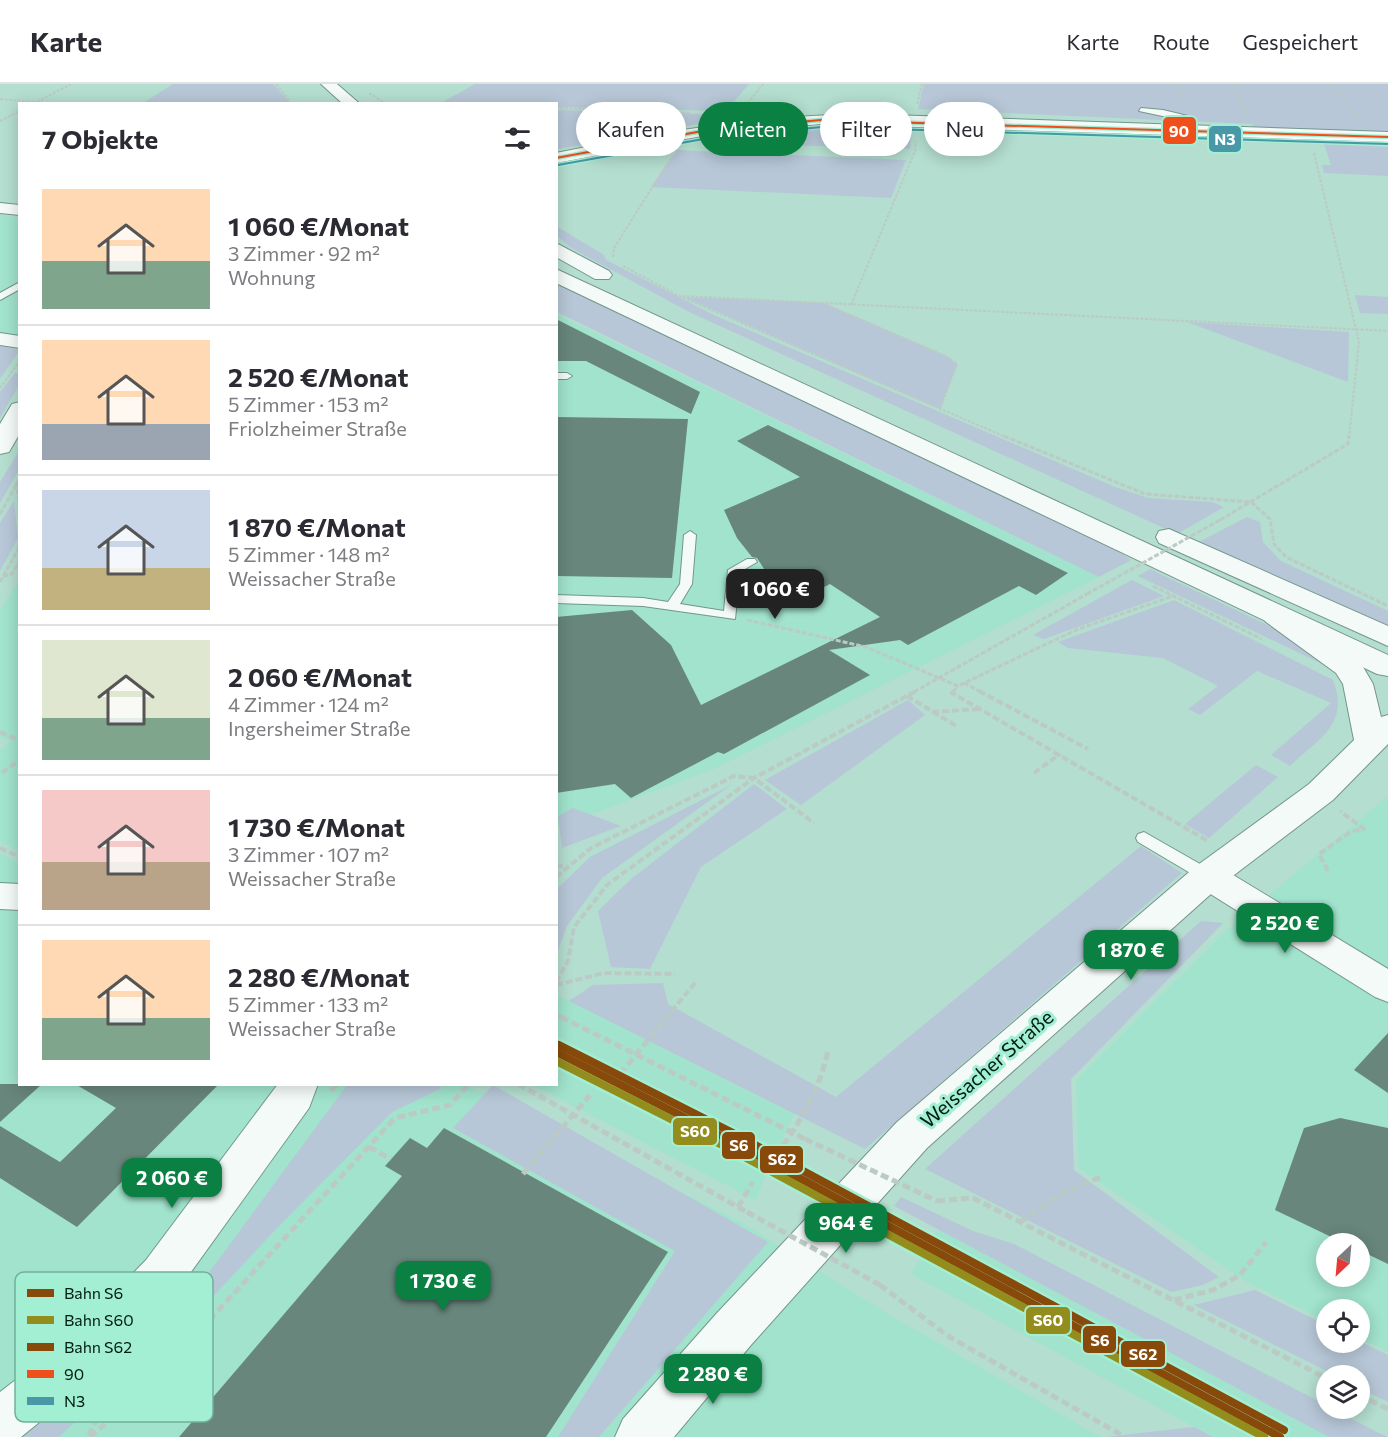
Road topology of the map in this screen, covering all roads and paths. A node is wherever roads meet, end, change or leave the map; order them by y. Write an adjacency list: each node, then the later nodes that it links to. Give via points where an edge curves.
1 (71, 84): 9 (path)
2 (276, 84): 10 (path)
3 (328, 84): 11 (main road)
4 (763, 84): 12 (path)
5 (1232, 84): 21 (path)
6 (1330, 84): 23 (path)
7 (0, 99): 8 (path)
8 (26, 102)
9 (37, 102)
10 (290, 102)
11 (350, 102)
12 (749, 102)
13 (558, 108): 16 (path)
14 (1141, 110): 20 (lane, via 1189,119)
15 (18, 112): 18 (path)
16 (698, 113)
17 (808, 119): 19 (main road)
18 (0, 121)
19 (916, 121): 20 (main road); 37 (path, via 915,151)
20 (1196, 132): 21 (main road)
21 (1257, 133): 22 (main road)
22 (1307, 135): 23 (main road); 38 (path)
23 (1383, 137)
24 (576, 154): 26 (main road)
25 (672, 156): 30 (path, via 614,248)
26 (558, 158)
27 (0, 207): 28 (main road)
28 (18, 210)
29 (558, 250): 64 (main road, via 767,356)
30 (613, 259)
31 (621, 265): 34 (path)
32 (558, 276): 62 (main road)
33 (18, 286): 35 (lane)
34 (679, 296): 36 (path); 46 (path)
35 (0, 297)
36 (824, 303): 37 (path); 46 (path, via 936,351 957,364)
37 (851, 304): 38 (path)
38 (1357, 329): 39 (path); 51 (path, via 1359,342 1348,444)
39 (1388, 331)
40 (0, 339): 41 (street)
41 (18, 342)
42 (18, 365): 43 (path)
43 (13, 371): 44 (path); 45 (path)
44 (18, 371)
45 (0, 388)
46 (940, 410): 51 (path, via 1145,494)
47 (18, 413): 48 (main road)
48 (0, 447)
49 (16, 482): 50 (path); 52 (path)
50 (18, 494)
51 (1251, 502): 60 (path, via 1270,519 1272,541 1279,552); 67 (path, bridge)
52 (0, 514)
53 (690, 535): 61 (lane, via 686,584)
54 (18, 551): 57 (path)
55 (750, 562): 63 (lane, via 734,570)
56 (18, 564): 57 (path, via 12,574)
57 (3, 576): 58 (path)
58 (0, 582)
59 (558, 599): 61 (lane)
60 (1388, 606)
61 (672, 607): 63 (lane)
62 (1268, 609): 66 (main road); 75 (main road, Weissacher Straße, via 1348,668)
63 (730, 616): 67 (path, via 866,647)
64 (1388, 637)
65 (1265, 640): 68 (path, via 1174,596 1076,630)
66 (1388, 667)
67 (938, 677): 69 (path); 70 (path)
68 (963, 683): 69 (path); 77 (path)
69 (958, 686): 71 (path, via 952,693)
70 (907, 696): 72 (path); 82 (path)
71 (979, 709): 72 (path); 78 (path)
72 (932, 712): 73 (path)
73 (958, 727)
74 (0, 732): 76 (path)
75 (1379, 733): 89 (main road, Weissacher Straße, via 1321,792)
76 (18, 740)
77 (1088, 749)
78 (1060, 754): 81 (path); 89 (path)
79 (18, 761): 80 (path)
80 (2, 773)
81 (1034, 773)
82 (754, 778): 84 (path); 90 (path, via 734,776 591,848); 96 (path, via 607,885 574,927 568,961)
83 (1338, 810): 91 (path, via 1364,829 1352,831 1319,854)
84 (814, 823)
85 (1144, 838): 89 (lane)
86 (0, 848): 87 (path)
87 (18, 856)
88 (558, 865): 90 (path)
89 (1221, 866): 99 (street); 129 (main road, Weissacher Straße, via 912,1135)
90 (567, 867): 92 (path)
91 (1328, 871)
92 (558, 876)
93 (0, 896): 94 (street)
94 (18, 897)
95 (675, 974): 97 (path, via 604,974)
96 (558, 979)
97 (558, 983)
98 (695, 983): 102 (path)
99 (1388, 987)
100 (558, 1016): 102 (path)
101 (828, 1050): 109 (path, via 826,1066)
102 (636, 1054): 103 (path); 109 (path)
103 (620, 1074)
104 (298, 1086): 119 (street, via 295,1096)
105 (467, 1086): 110 (path, via 450,1105 395,1118)
106 (522, 1086): 108 (path)
107 (590, 1095): 108 (path)
108 (573, 1115): 113 (path); 116 (path)
109 (792, 1131): 111 (path); 117 (path, bridge, via 937,1201 973,1198)
110 (369, 1147): 112 (path); 121 (path)
111 (776, 1155)
112 (391, 1159)
113 (523, 1174)
114 (1102, 1176): 117 (path, via 1057,1196)
115 (753, 1182): 116 (path)
116 (738, 1207): 130 (path, bridge, via 880,1285 948,1336)
117 (1020, 1222): 120 (path)
118 (1266, 1242): 120 (path, via 1240,1275 1213,1290)
119 (164, 1272)
120 (1173, 1300): 122 (path)
121 (213, 1316)
122 (1316, 1373)
123 (1370, 1400): 124 (path)
124 (1388, 1409)
125 (15, 1411): 127 (street)
126 (108, 1422): 128 (path)
127 (0, 1423)
128 (90, 1437)
129 (641, 1437)
130 (1125, 1437)

